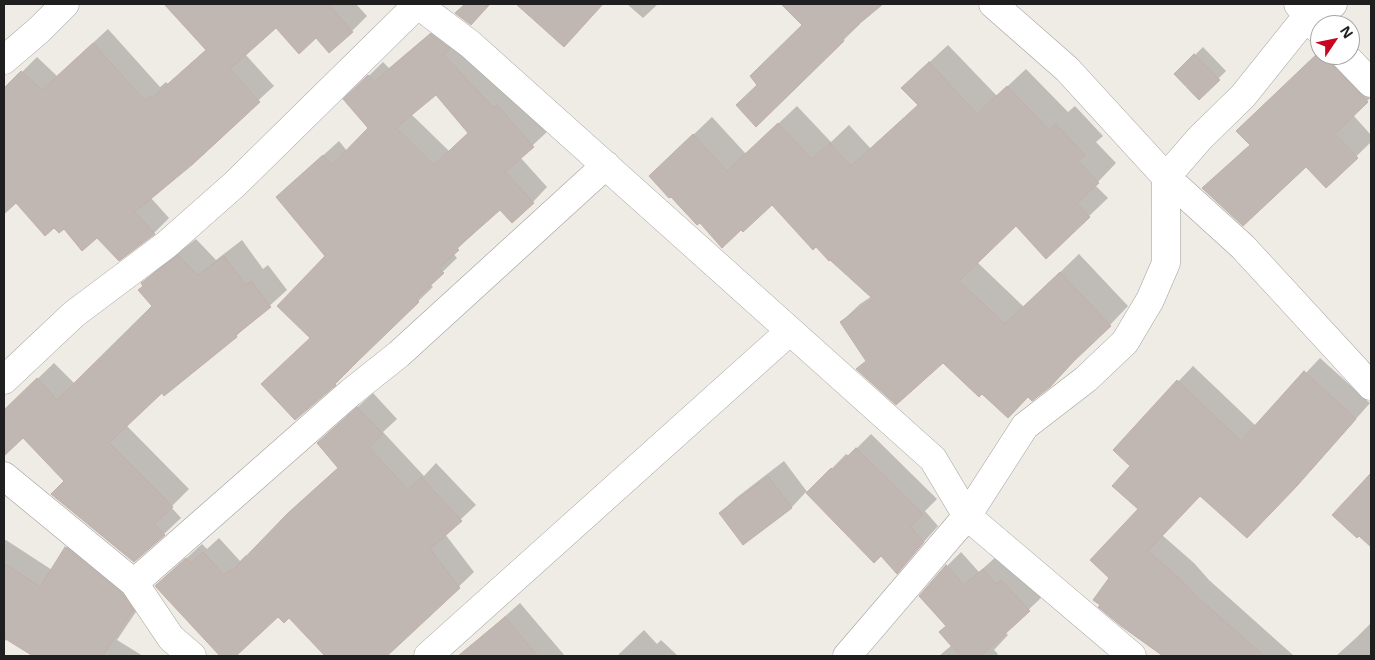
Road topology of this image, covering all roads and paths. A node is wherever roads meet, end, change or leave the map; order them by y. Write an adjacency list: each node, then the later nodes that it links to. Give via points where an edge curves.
1 (64, 4): 6 (street)
2 (418, 4): 9 (street, via 470,44); 12 (street, via 235,184 166,245 74,314)
3 (993, 4): 10 (street, via 1067,69)
4 (1333, 4): 5 (street)
5 (1308, 17): 10 (street, via 1242,96)
6 (4, 60)
7 (1354, 65): 8 (street)
8 (1371, 83)
9 (606, 165): 11 (street); 16 (street, via 399,354 322,417)
10 (1166, 177): 13 (street, via 1243,247); 15 (street, via 1166,262 1150,300 1125,342 1109,359 1025,426)
11 (790, 331): 15 (street, via 933,459); 19 (street)
12 (4, 380)
13 (1371, 386)
14 (4, 476): 16 (street)
15 (968, 516): 20 (street); 21 (street)
16 (134, 583): 17 (street)
17 (166, 647): 18 (street)
18 (192, 656)
19 (428, 656)
20 (847, 656)
21 (1132, 656)

